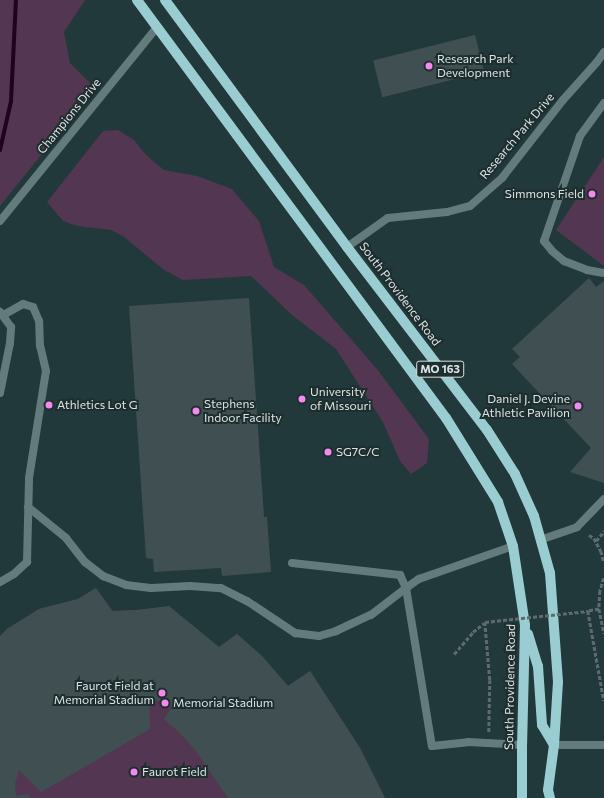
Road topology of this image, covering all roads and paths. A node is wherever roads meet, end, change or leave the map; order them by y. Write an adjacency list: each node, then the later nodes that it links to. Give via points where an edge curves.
1 (137, 0): 3 (main road, South Providence Road / MO 163)
2 (169, 2): 7 (main road, South Providence Road / MO 163)
3 (157, 26): 6 (street, Champions Drive); 17 (main road, South Providence Road / MO 163, via 446,418 498,502)
4 (604, 52): 7 (street, Research Park Drive, via 502,178 470,206 446,212 388,218)
5 (604, 103): 8 (street, via 580,136 544,241 564,260 587,270)
6 (0, 221)
7 (347, 247): 15 (main road, South Providence Road / MO 163, via 487,430 515,474 534,516)
8 (604, 273)
9 (1, 313): 10 (street, via 11,327); 12 (street, via 23,304 33,307 39,321 40,346 46,371 29,478)
10 (0, 393)
11 (604, 499): 15 (street, via 577,527)
12 (28, 507): 21 (street, via 27,562); 22 (street, via 66,538 85,562 103,576 126,585 151,588 221,588 247,601 295,633 319,636 336,631 371,615)
13 (604, 531): 16 (path)
14 (589, 535): 16 (path)
15 (540, 540): 32 (main road, South Providence Road / MO 163, via 550,573 558,682)
16 (596, 542): 19 (path)
17 (513, 546): 22 (street, via 419,579); 26 (main road, South Providence Road / MO 163)
18 (292, 563): 22 (street, via 400,575)
19 (604, 563)
20 (604, 578): 23 (path)
21 (0, 582)
22 (406, 588): 30 (street, via 432,746 468,742)
23 (599, 609): 24 (path); 27 (path)
24 (588, 611): 25 (path, bridge); 29 (path)
25 (485, 622): 28 (path); 30 (path, via 490,680)
26 (525, 625): 31 (main road, South Providence Road / MO 163); 32 (main road, via 538,666 542,725)
27 (604, 633)
28 (454, 654)
29 (604, 701)
30 (488, 743): 31 (street)
31 (522, 745): 34 (main road, South Providence Road / MO 163)
32 (554, 745): 33 (street); 35 (main road, South Providence Road / MO 163, via 548,790)
33 (604, 745)
34 (522, 798)
35 (550, 798)

